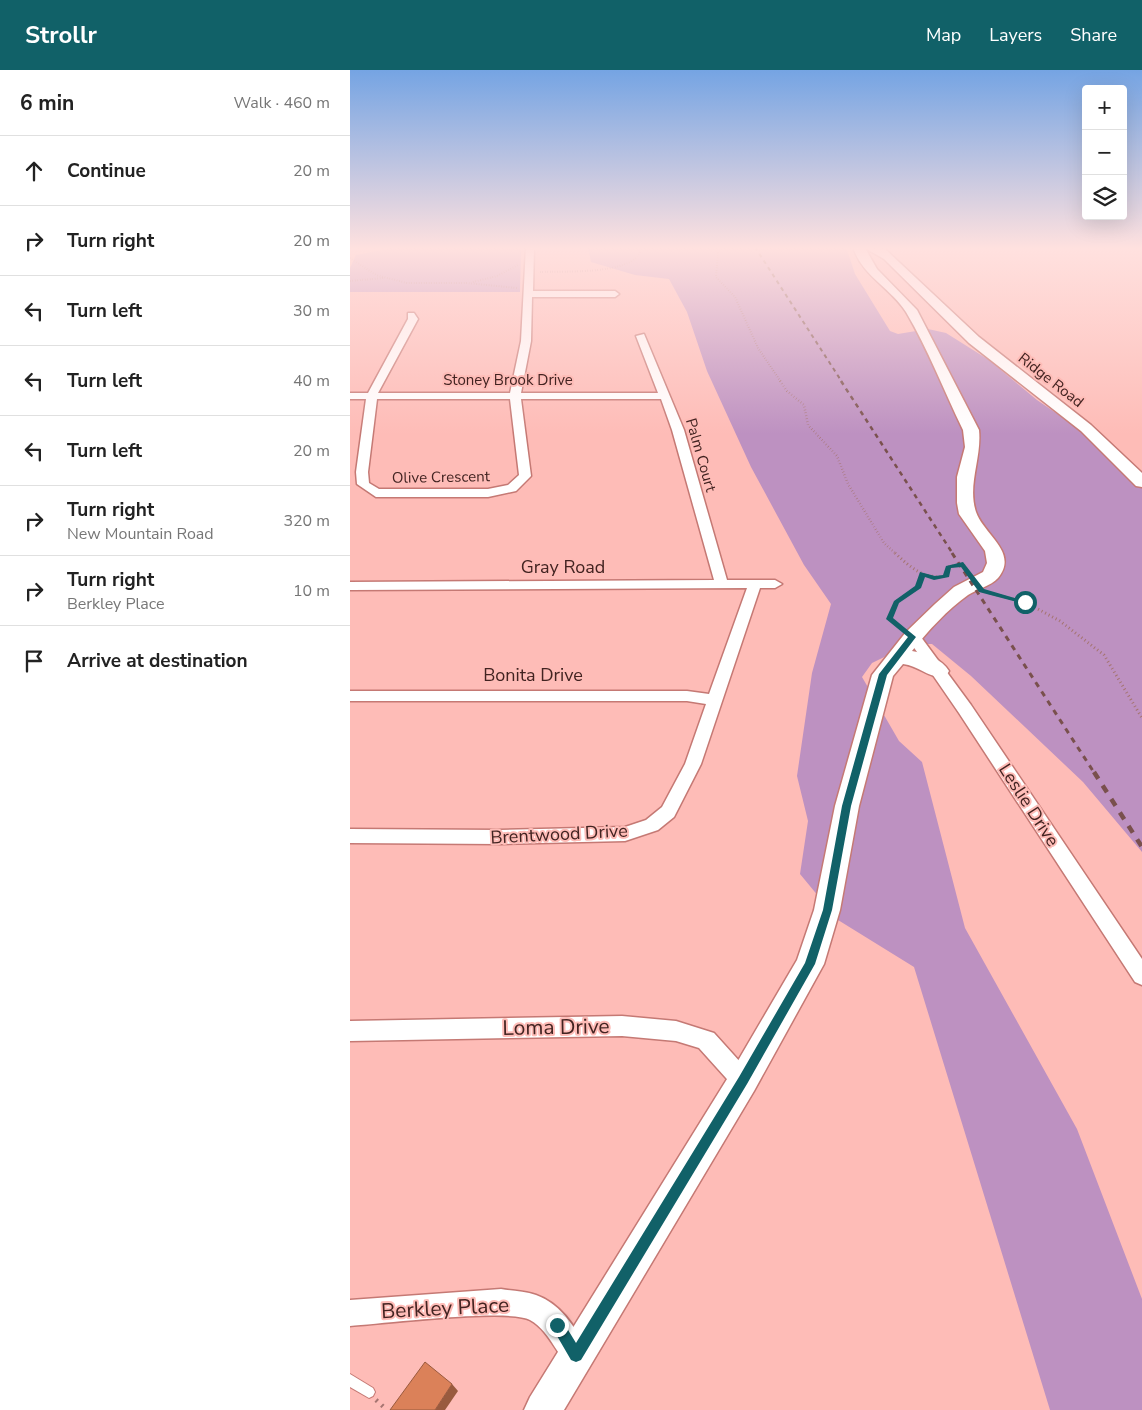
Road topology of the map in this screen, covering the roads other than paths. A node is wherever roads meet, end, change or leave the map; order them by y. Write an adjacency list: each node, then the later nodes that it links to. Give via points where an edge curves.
1 (528, 310): 7 (street, via 526,341)
2 (911, 310): 15 (main road, via 972,430 971,460 965,476 966,504 968,514 985,535 996,557 990,576 961,591)
3 (942, 310): 10 (main road, Ridge Road, via 974,340 1086,428)
4 (411, 315): 6 (street, via 413,320)
5 (641, 336): 9 (street, Palm Court)
6 (372, 395): 7 (street, Stoney Brook Drive); 7 (street, Olive Crescent, via 363,484 376,492 488,493 512,488 525,476); 8 (street, Stoney Brook Drive)
7 (515, 395): 9 (street, Stoney Brook Drive)
8 (350, 396)
9 (666, 396): 13 (street, Palm Court)
10 (1142, 482)
11 (756, 584): 12 (street, Gray Road); 13 (street, Gray Road); 19 (street, Brentwood Drive)
12 (776, 584)
13 (722, 585): 14 (street, Gray Road)
14 (350, 586)
15 (913, 636): 16 (main road); 17 (street, Leslie Drive)
16 (896, 656): 17 (main road, via 920,659); 23 (main road, via 883,674 847,806 828,910 810,964)
17 (939, 671): 21 (street, Leslie Drive)
18 (350, 696): 19 (street, Bonita Drive, via 688,696)
19 (715, 700): 20 (street, Brentwood Drive, via 693,764 668,812 652,825 625,834)
20 (350, 836)
21 (1142, 976)
22 (350, 1031): 23 (street, Loma Drive, via 622,1026 676,1031 706,1040)
23 (743, 1081): 25 (main road)
24 (350, 1313): 25 (street, Berkley Place, via 501,1302 534,1308 557,1325)
25 (576, 1356): 28 (main road)
26 (350, 1380): 27 (lane)
27 (369, 1392)
28 (543, 1410)

